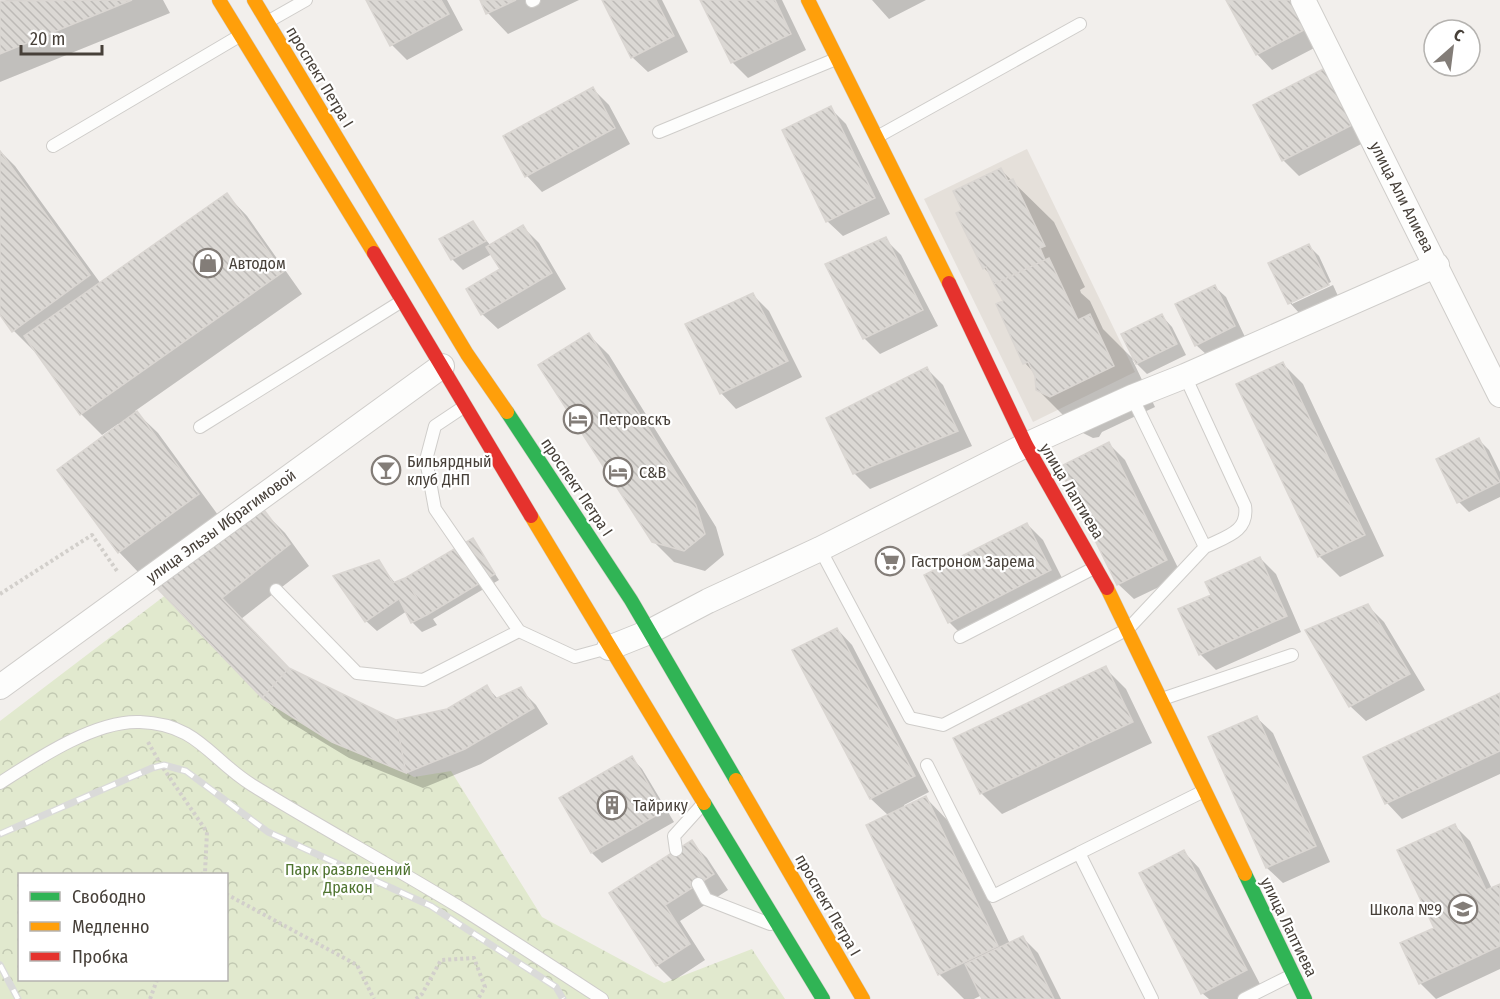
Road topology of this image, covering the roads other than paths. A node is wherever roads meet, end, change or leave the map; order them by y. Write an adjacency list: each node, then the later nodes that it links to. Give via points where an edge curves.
1 (219, 0): 8 (main road)
2 (254, 0): 6 (main road, проспект Петра I)
3 (306, 0): 6 (lane)
4 (808, 0): 9 (main road, улица Лаптиева)
5 (1303, 0): 13 (street, улица Али Алиева)
6 (268, 22): 28 (main road, проспект Петра I, via 431,297)
7 (1080, 24): 11 (lane)
8 (242, 34): 12 (lane); 14 (main road)
9 (837, 59): 10 (lane); 11 (main road, улица Лаптиева)
10 (659, 132)
11 (876, 137): 21 (main road, улица Лаптиева)
12 (53, 146)
13 (1437, 265): 16 (street); 17 (street, улица Али Алиева)
14 (403, 300): 15 (main road); 20 (lane)
15 (442, 366): 19 (main road); 32 (street, улица Эльзы Ибрагимовой)
16 (1185, 376): 18 (street); 22 (lane, via 1247,518 1240,529)
17 (1500, 395)
18 (1131, 397): 21 (street); 22 (lane)
19 (466, 406): 27 (lane, via 435,426 426,460 435,509); 30 (main road)
20 (200, 427)
21 (1026, 445): 23 (street); 24 (main road, улица Лаптиева)
22 (1205, 547): 26 (lane)
23 (820, 549): 26 (lane, via 909,718 943,725); 28 (street)
24 (1097, 566): 26 (main road, улица Лаптиева); 29 (lane)
25 (276, 590): 27 (lane, via 357,673 423,680)
26 (1128, 629): 33 (main road, улица Лаптиева)
27 (519, 631): 30 (lane, via 575,657)
28 (649, 632): 30 (street); 45 (main road, проспект Петра I)
29 (960, 637)
30 (609, 648): 37 (main road)
31 (1292, 655): 33 (lane)
32 (0, 687)
33 (1161, 699): 36 (main road, улица Лаптиева)
34 (927, 765): 39 (lane, via 993,896)
35 (0, 783): 43 (lane, via 45,754 108,727 138,722 164,725 196,738 249,783 463,909)
36 (1205, 791): 39 (lane); 42 (main road, улица Лаптиева)
37 (705, 802): 38 (lane, via 674,836); 41 (main road)
38 (676, 850)
39 (1079, 854): 46 (lane)
40 (698, 884): 41 (lane, via 706,899)
41 (780, 927): 44 (main road)
42 (1293, 975): 47 (lane); 48 (main road, улица Лаптиева)
43 (602, 999)
44 (823, 999)
45 (863, 999)
46 (1152, 999)
47 (1244, 999)
48 (1305, 999)

